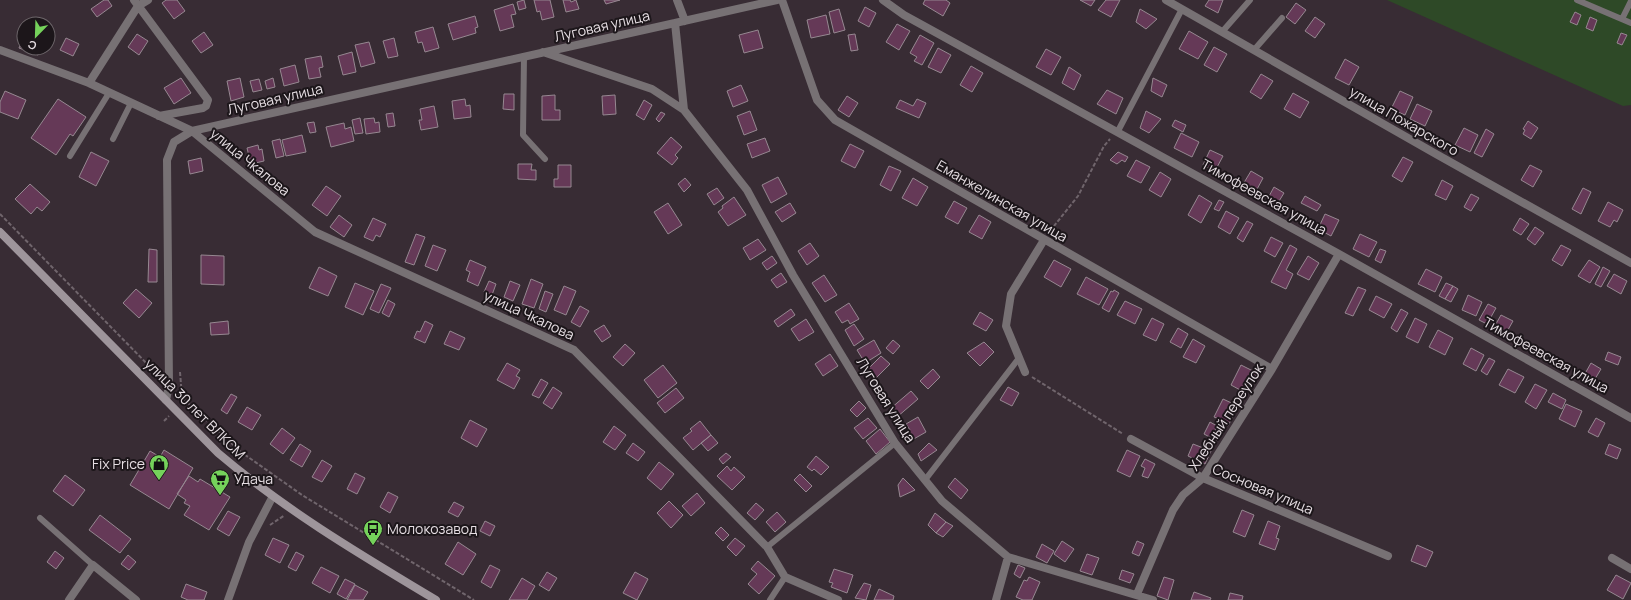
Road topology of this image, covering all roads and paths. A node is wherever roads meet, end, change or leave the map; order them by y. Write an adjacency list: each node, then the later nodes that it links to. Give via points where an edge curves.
1 (148, 0): 10 (street)
2 (677, 0): 14 (street)
3 (777, 0): 14 (street)
4 (782, 0): 34 (street, Еманжелинская улица, via 817,100 835,120)
5 (883, 0): 28 (street, Тимофеевская улица, via 904,15)
6 (1166, 0): 11 (street, улица Пожарского)
7 (1250, 0): 17 (lane)
8 (1576, 0): 13 (lane)
9 (1631, 1): 13 (lane)
10 (136, 3): 22 (street); 26 (street, via 208,100 203,108)
11 (1182, 9): 17 (street, улица Пожарского); 28 (lane)
12 (1282, 18): 19 (lane)
13 (1622, 19): 16 (lane)
14 (685, 21): 15 (street)
15 (675, 23): 20 (street, Луговая улица); 25 (street)
16 (1631, 23)
17 (1222, 32): 19 (street, улица Пожарского)
18 (0, 50): 22 (street, улица Чкалова)
19 (1254, 50): 36 (street, улица Пожарского)
20 (544, 52): 21 (street, Луговая улица); 25 (street, Луговая улица, via 652,89)
21 (524, 56): 27 (street, Луговая улица); 31 (lane, via 523,135)
22 (89, 83): 23 (street, улица Чкалова)
23 (109, 93): 24 (street, улица Чкалова); 30 (lane)
24 (131, 103): 26 (street, улица Чкалова); 29 (lane)
25 (684, 110): 44 (street, Луговая улица, via 747,190 793,275)
26 (159, 116): 27 (street, улица Чкалова)
27 (192, 131): 40 (street, Луговая улица, via 174,142 167,160); 52 (street, улица Чкалова, via 315,232 574,350)
28 (1118, 131): 34 (path, via 1104,146 1078,196); 35 (street, Тимофеевская улица)
29 (113, 139)
30 (70, 156)
31 (545, 159)
32 (0, 214): 40 (path)
33 (0, 232): 41 (main road, улица 30 лет ВЛКСМ)
34 (1044, 240): 37 (street, via 1011,294 1006,326); 38 (street, Еманжелинская улица)
35 (1339, 254): 38 (street, Хлебный переулок); 42 (street, Тимофеевская улица)
36 (1631, 262)
37 (1019, 358): 39 (street); 46 (lane)
38 (1272, 369): 45 (street, Хлебный переулок)
39 (1025, 372): 43 (path)
40 (169, 386): 41 (street, Луговая улица); 47 (path, via 241,452)
41 (166, 400): 48 (main road, улица 30 лет ВЛКСМ, via 218,453)
42 (1631, 418)
43 (1131, 439): 45 (street, Сосновая улица)
44 (895, 443): 46 (street, Луговая улица); 52 (lane)
45 (1203, 478): 53 (street, Сосновая улица); 59 (street, Хлебный переулок, via 1183,495 1173,510)
46 (925, 480): 54 (street, Луговая улица, via 942,502)
47 (302, 495): 49 (path); 64 (path)
48 (273, 496): 49 (main road, улица 30 лет ВЛКСМ); 62 (street, via 249,542)
49 (293, 510): 51 (path, via 271,524); 63 (main road, улица 30 лет ВЛКСМ, via 343,544)
50 (40, 518): 56 (lane)
51 (268, 530)
52 (767, 548): 58 (street, улица Чкалова)
53 (1388, 556)
54 (1008, 557): 59 (street, Луговая улица); 67 (street)
55 (1612, 558): 57 (street)
56 (93, 565): 60 (street); 61 (street)
57 (1631, 569)
58 (785, 577): 65 (lane); 66 (street)
59 (1136, 594): 68 (street, Луговая улица)
60 (69, 600)
61 (136, 600)
62 (228, 600)
63 (436, 600)
64 (474, 600)
65 (770, 600)
66 (838, 600)
67 (996, 600)
68 (1154, 600)

